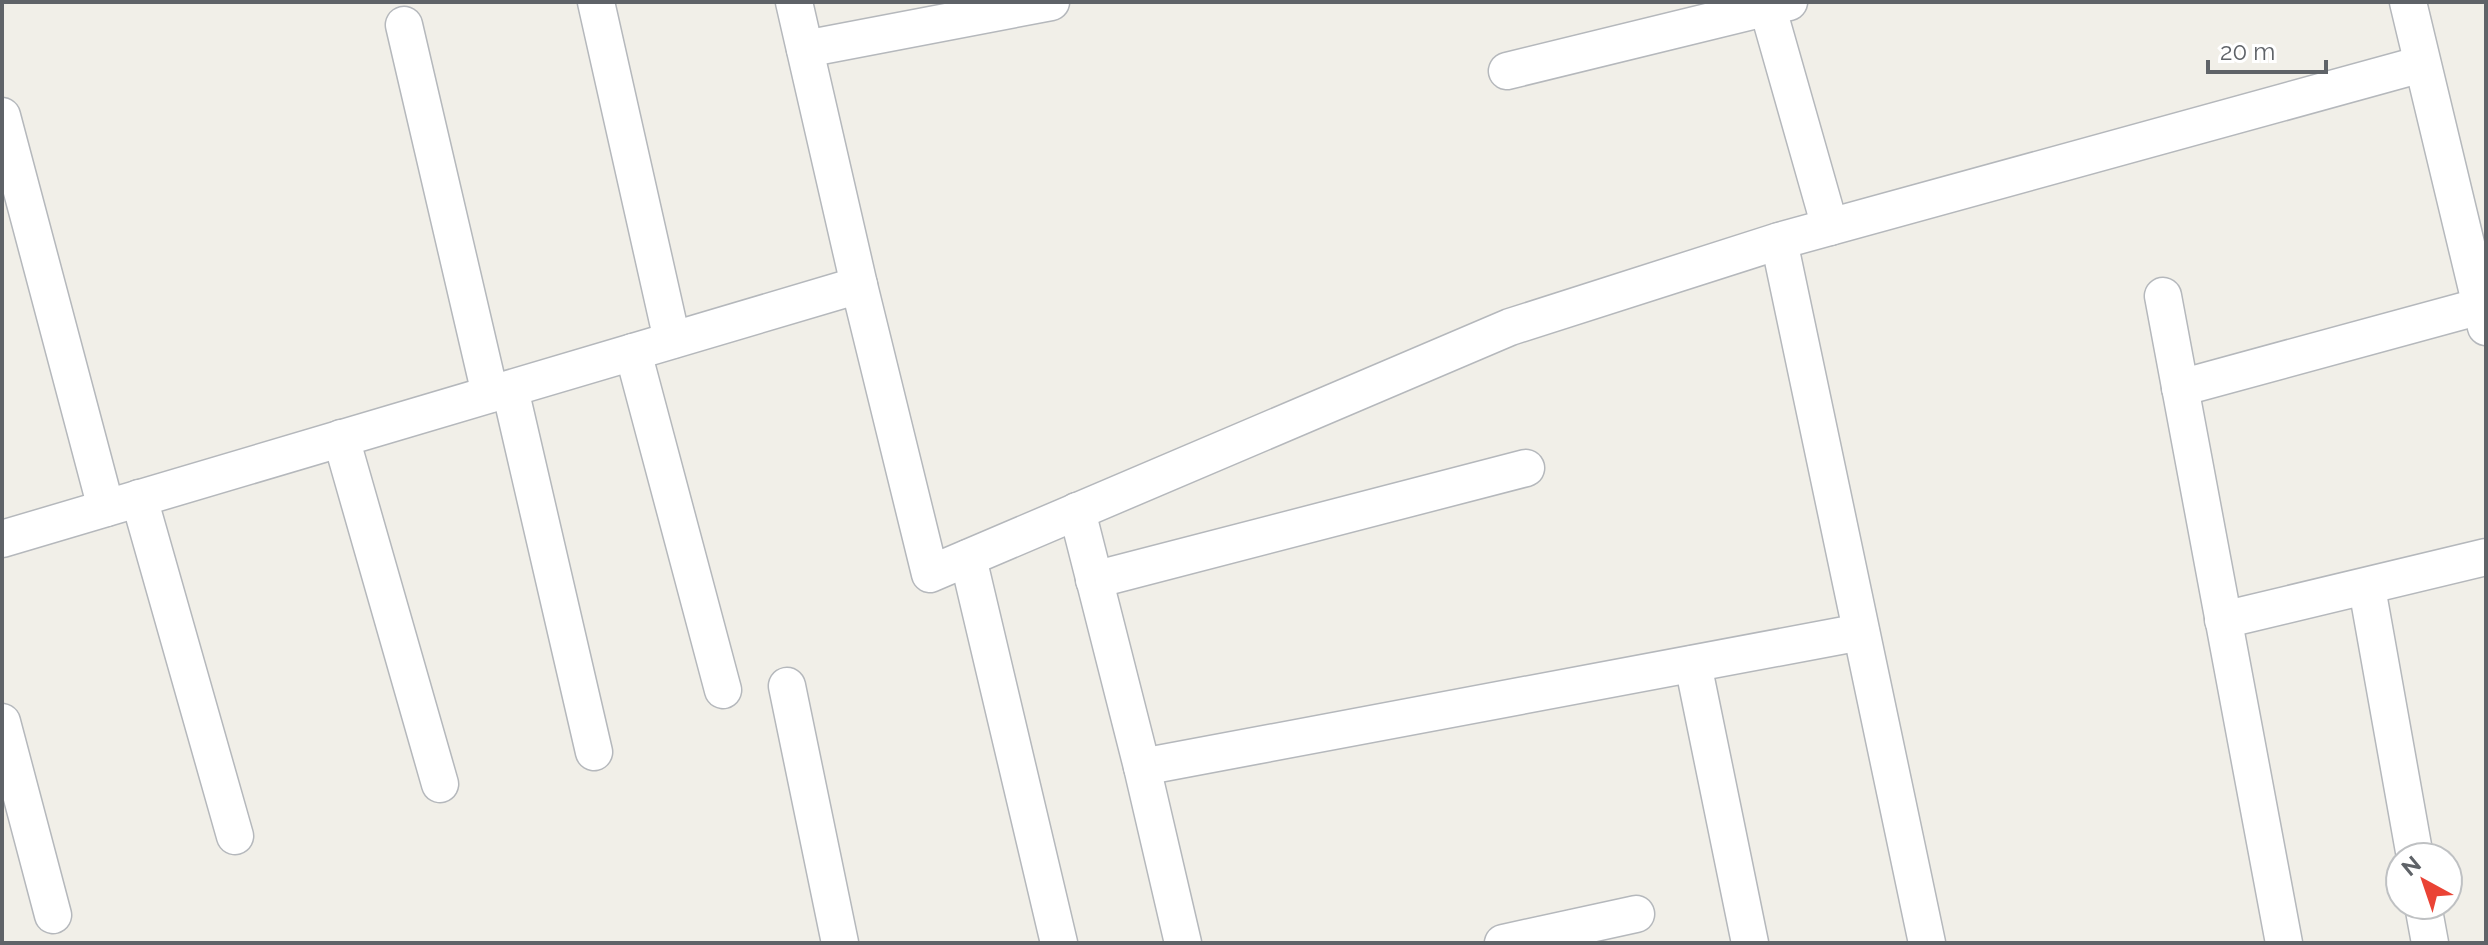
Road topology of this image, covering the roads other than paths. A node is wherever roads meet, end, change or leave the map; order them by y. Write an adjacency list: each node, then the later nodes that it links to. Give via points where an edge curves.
1 (596, 2): 16 (street)
2 (794, 2): 7 (street)
3 (1051, 2): 7 (street)
4 (2408, 2): 8 (street)
5 (1775, 4): 9 (street); 11 (street)
6 (404, 25): 19 (street)
7 (805, 49): 13 (street)
8 (2422, 64): 11 (street); 15 (street)
9 (1507, 71)
10 (2, 116): 22 (street)
11 (1830, 227): 12 (street)
12 (1779, 241): 23 (street, via 1510,327); 30 (street)
13 (859, 285): 16 (street); 26 (street, via 930,574)
14 (2163, 296): 18 (street)
15 (2483, 317): 18 (street)
16 (672, 340): 17 (street)
17 (633, 352): 19 (street); 33 (street)
18 (2180, 388): 29 (street)
19 (500, 392): 20 (street); 35 (street)
20 (341, 438): 22 (street); 37 (street)
21 (1526, 468): 27 (street)
22 (123, 503): 24 (street); 38 (street)
23 (1077, 511): 26 (street); 27 (street)
24 (2, 539)
25 (2486, 557): 28 (street)
26 (968, 558): 44 (street)
27 (1094, 580): 36 (street)
28 (2367, 588): 29 (street); 39 (street)
29 (2223, 620): 49 (street)
30 (1861, 632): 31 (street); 48 (street)
31 (1693, 664): 36 (street); 47 (street)
32 (787, 686): 43 (street)
33 (723, 690)
34 (2, 722): 41 (street)
35 (594, 752)
36 (1142, 767): 45 (street)
37 (440, 784)
38 (235, 836)
39 (2412, 841)
40 (1636, 914): 46 (street)
41 (53, 915)
42 (2426, 921): 50 (street)
43 (840, 943)
44 (1059, 943)
45 (1183, 943)
46 (1503, 943)
47 (1750, 943)
48 (1927, 943)
49 (2284, 943)
50 (2430, 943)

